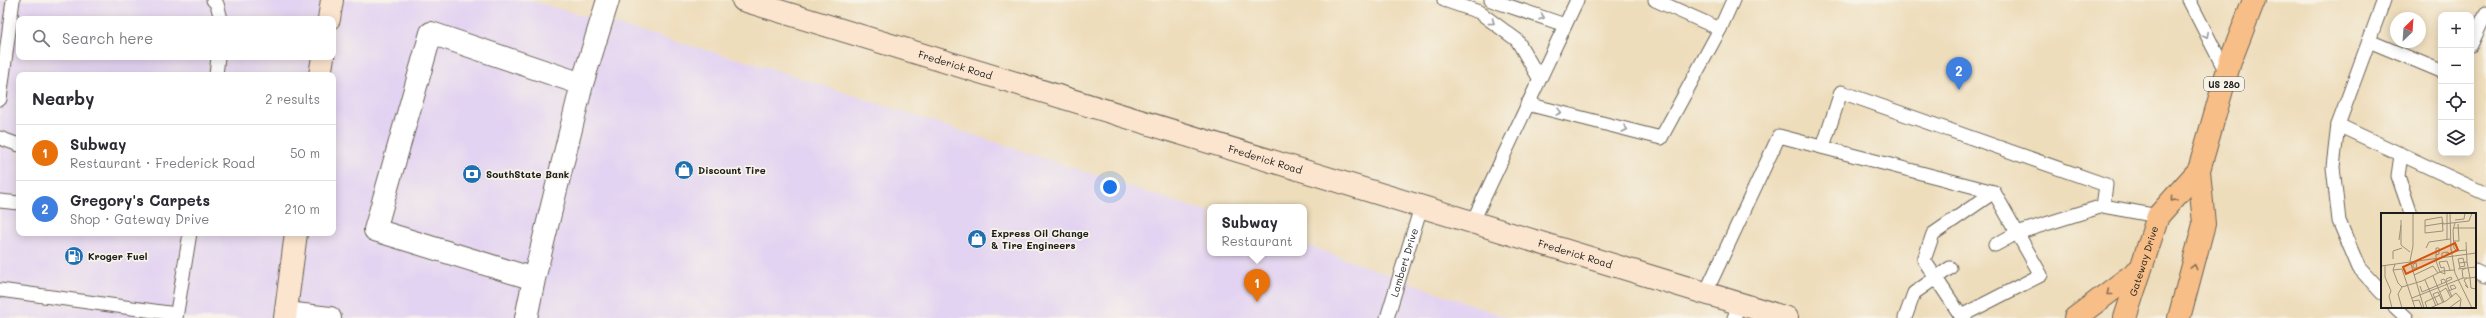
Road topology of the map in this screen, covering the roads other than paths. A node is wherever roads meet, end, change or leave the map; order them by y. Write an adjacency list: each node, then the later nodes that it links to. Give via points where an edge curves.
1 (13, 0): 29 (lane)
2 (213, 0): 15 (lane, via 217,4)
3 (332, 0): 16 (main road)
4 (608, 0): 28 (street)
5 (743, 0): 42 (main road, Frederick Road)
6 (1444, 0): 27 (lane, one-way to 27, via 1479,12 1517,40)
7 (1492, 0): 17 (lane, one-way to 17)
8 (1576, 0): 17 (lane)
9 (1655, 0): 18 (lane)
10 (1732, 0): 18 (lane)
11 (2189, 0): 26 (lane, one-way to 26)
12 (2254, 0): 26 (highway, Gateway Drive / US 280)
13 (2384, 0): 20 (lane)
14 (2486, 13): 19 (lane)
15 (220, 16)
16 (329, 16)
17 (1565, 25): 27 (lane)
18 (1720, 29): 30 (lane, one-way to 18, via 1661,138)
19 (2474, 39)
20 (2369, 41): 23 (lane); 31 (lane)
21 (218, 60): 24 (lane)
22 (322, 60): 25 (main road)
23 (2438, 70)
24 (216, 72)
25 (320, 72)
26 (2227, 74): 36 (highway, Gateway Drive / US 280)
27 (1540, 78): 30 (lane)
28 (582, 84): 55 (street); 55 (street, via 431,34 375,230)
29 (0, 99)
30 (1527, 104): 45 (lane)
31 (2338, 125): 35 (lane); 58 (lane, via 2333,168 2339,221 2359,268)
32 (0, 138): 33 (lane)
33 (16, 144)
34 (1823, 147): 37 (lane); 41 (lane, via 1841,92 2106,185); 59 (lane, via 1779,136)
35 (2401, 155): 38 (lane); 43 (lane, via 2398,176)
36 (2199, 170): 44 (highway, Gateway Drive / US 280, one-way to 44); 56 (highway, Gateway Drive / US 280, one-way to 36, via 2204,224)
37 (1994, 192): 46 (lane); 54 (lane, via 1933,234 1924,260)
38 (2486, 194)
39 (0, 201): 40 (lane)
40 (16, 203)
41 (2103, 206): 44 (lane); 46 (lane)
42 (1421, 207): 45 (main road, Frederick Road); 66 (lane, Lambert Drive)
43 (2411, 213)
44 (2158, 216): 51 (highway, Gateway Drive / US 280)
45 (1472, 223): 59 (main road, Frederick Road)
46 (2017, 233): 49 (lane); 54 (lane, via 2041,276 1961,316)
47 (189, 236): 62 (lane)
48 (296, 236): 63 (main road)
49 (1995, 245)
50 (1950, 268): 54 (lane)
51 (2140, 269): 69 (highway, one-way to 69); 70 (highway, Gateway Drive / US 280)
52 (2476, 272): 53 (lane)
53 (2486, 276)
54 (1935, 277): 68 (lane, via 1914,293)
55 (534, 278): 65 (street)
56 (2188, 289): 71 (highway, Gateway Drive / US 280); 72 (highway)
57 (0, 290): 62 (lane)
58 (2381, 292)
59 (1705, 294): 61 (main road, Frederick Road)
60 (2396, 308): 73 (lane)
61 (1736, 311): 67 (main road, Frederick Road)
62 (176, 316)
63 (286, 316): 64 (street)
64 (330, 318)
65 (526, 318)
66 (1387, 318)
67 (1787, 318)
68 (1905, 318)
69 (2075, 318)
70 (2124, 318)
71 (2179, 318)
72 (2195, 318)
73 (2407, 318)

